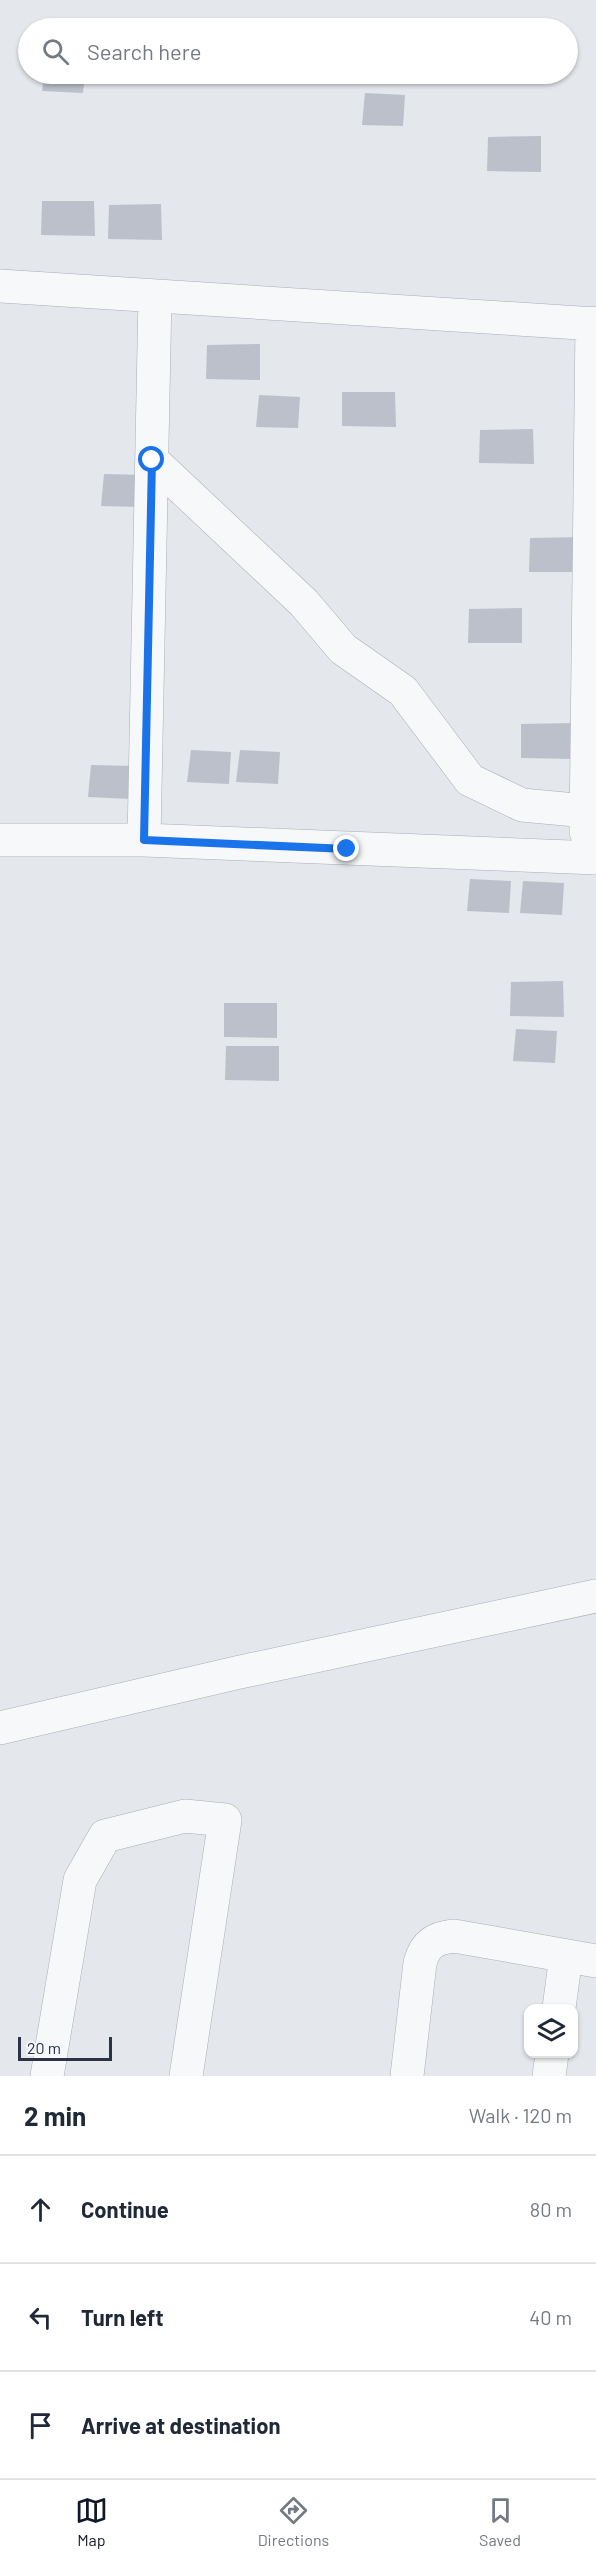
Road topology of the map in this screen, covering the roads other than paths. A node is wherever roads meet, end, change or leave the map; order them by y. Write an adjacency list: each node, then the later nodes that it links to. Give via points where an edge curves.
1 (0, 286): 2 (street)
2 (155, 296): 3 (street); 4 (street)
3 (594, 323): 5 (street)
4 (152, 460): 5 (street, via 304,603 343,649 403,691 470,780 522,805); 7 (street)
5 (586, 811): 8 (street)
6 (0, 840): 7 (street)
7 (144, 840): 8 (street)
8 (591, 858)
9 (596, 1596): 10 (street)
10 (0, 1728)
11 (581, 1958): 12 (street); 16 (street, via 453,1936 430,1942 420,1963)
12 (561, 2004)
13 (551, 2058): 17 (street)
14 (47, 2076): 15 (street, via 80,1880 105,1836 185,1815 225,1820)
15 (186, 2076)
16 (407, 2076)
17 (549, 2076)

